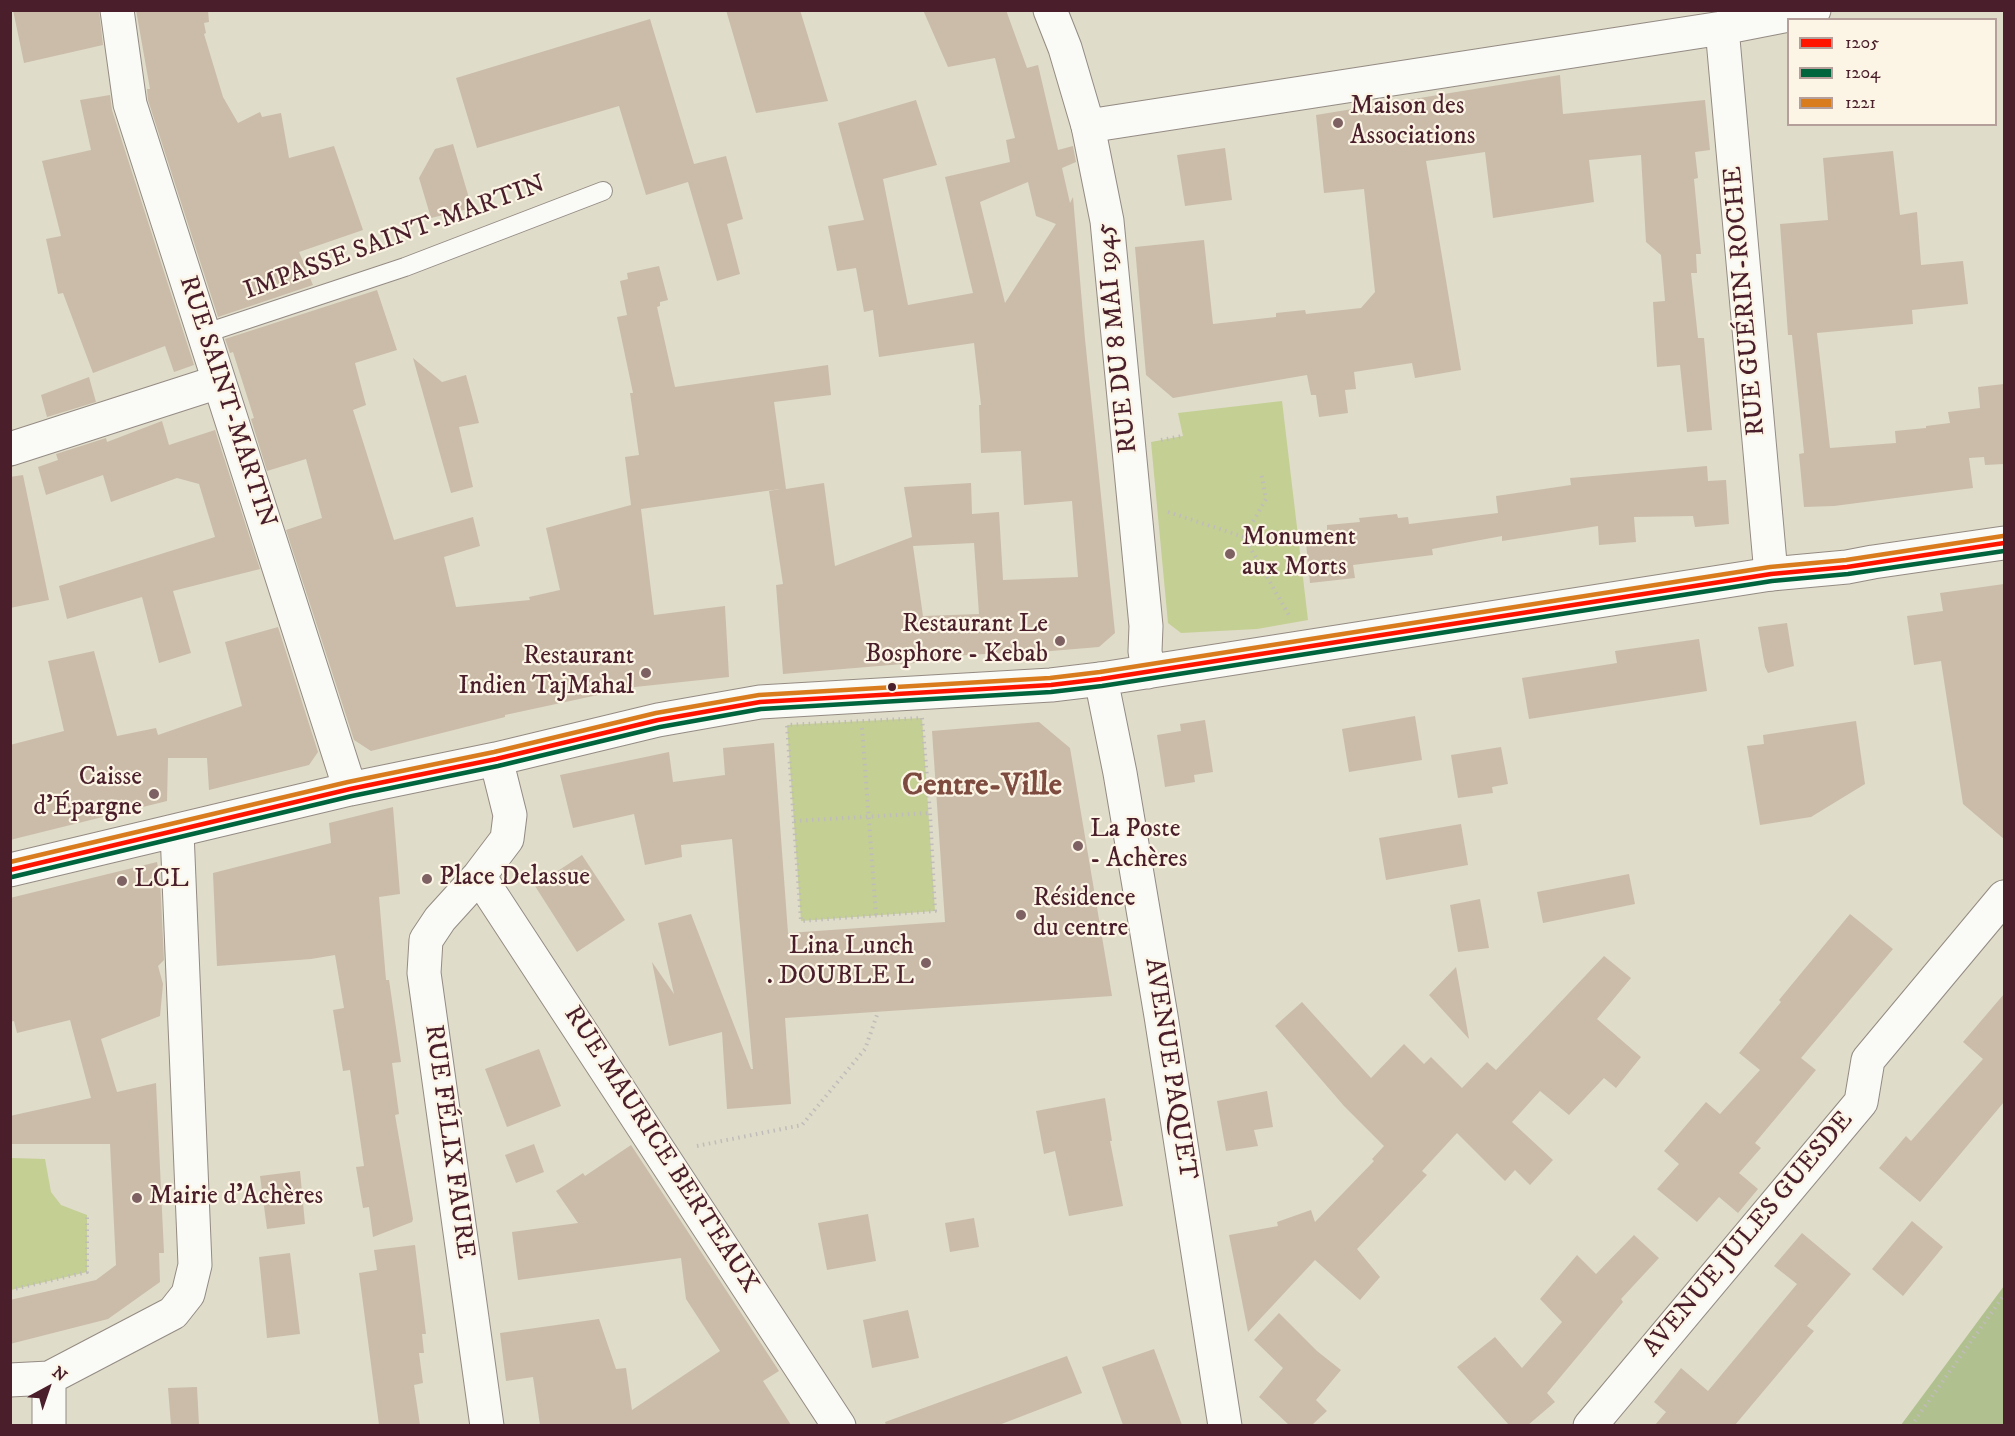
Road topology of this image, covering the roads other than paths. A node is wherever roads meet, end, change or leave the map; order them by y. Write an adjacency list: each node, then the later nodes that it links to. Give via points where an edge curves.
1 (117, 10): 7 (street, RUE SAINT-MARTIN, via 130,104)
2 (1050, 10): 5 (street, RUE DU 8 MAI 1945)
3 (1814, 10): 4 (street)
4 (1722, 27): 5 (street); 11 (street, RUE GUÉRIN-ROCHE)
5 (1088, 126): 12 (street, RUE DU 8 MAI 1945, via 1107,221)
6 (603, 191): 7 (lane, IMPASSE SAINT-MARTIN, via 405,267)
7 (203, 334): 8 (street, RUE SAINT-MARTIN)
8 (218, 382): 9 (street); 15 (street, RUE SAINT-MARTIN)
9 (10, 449)
10 (2004, 543): 11 (street, via 1847,567)
11 (1771, 574): 12 (street)
12 (1148, 672): 13 (street)
13 (1101, 679): 14 (street, via 760,702 658,720); 25 (street, AVENUE PAQUET, via 1161,1016)
14 (496, 759): 15 (street); 18 (street, via 510,815 507,839)
15 (350, 789): 16 (street)
16 (177, 832): 17 (street); 20 (street, via 195,1265 188,1294 173,1313)
17 (10, 870)
18 (479, 876): 23 (street, RUE FÉLIX FAURE, via 426,940 424,974); 24 (street, RUE MAURICE BERTEAUX)
19 (2004, 897): 26 (street, AVENUE JULES GUESDE, via 1868,1060 1861,1102)
20 (49, 1378): 21 (street); 22 (street)
21 (10, 1380)
22 (49, 1425)
23 (487, 1425)
24 (839, 1425)
25 (1225, 1425)
26 (1590, 1425)

